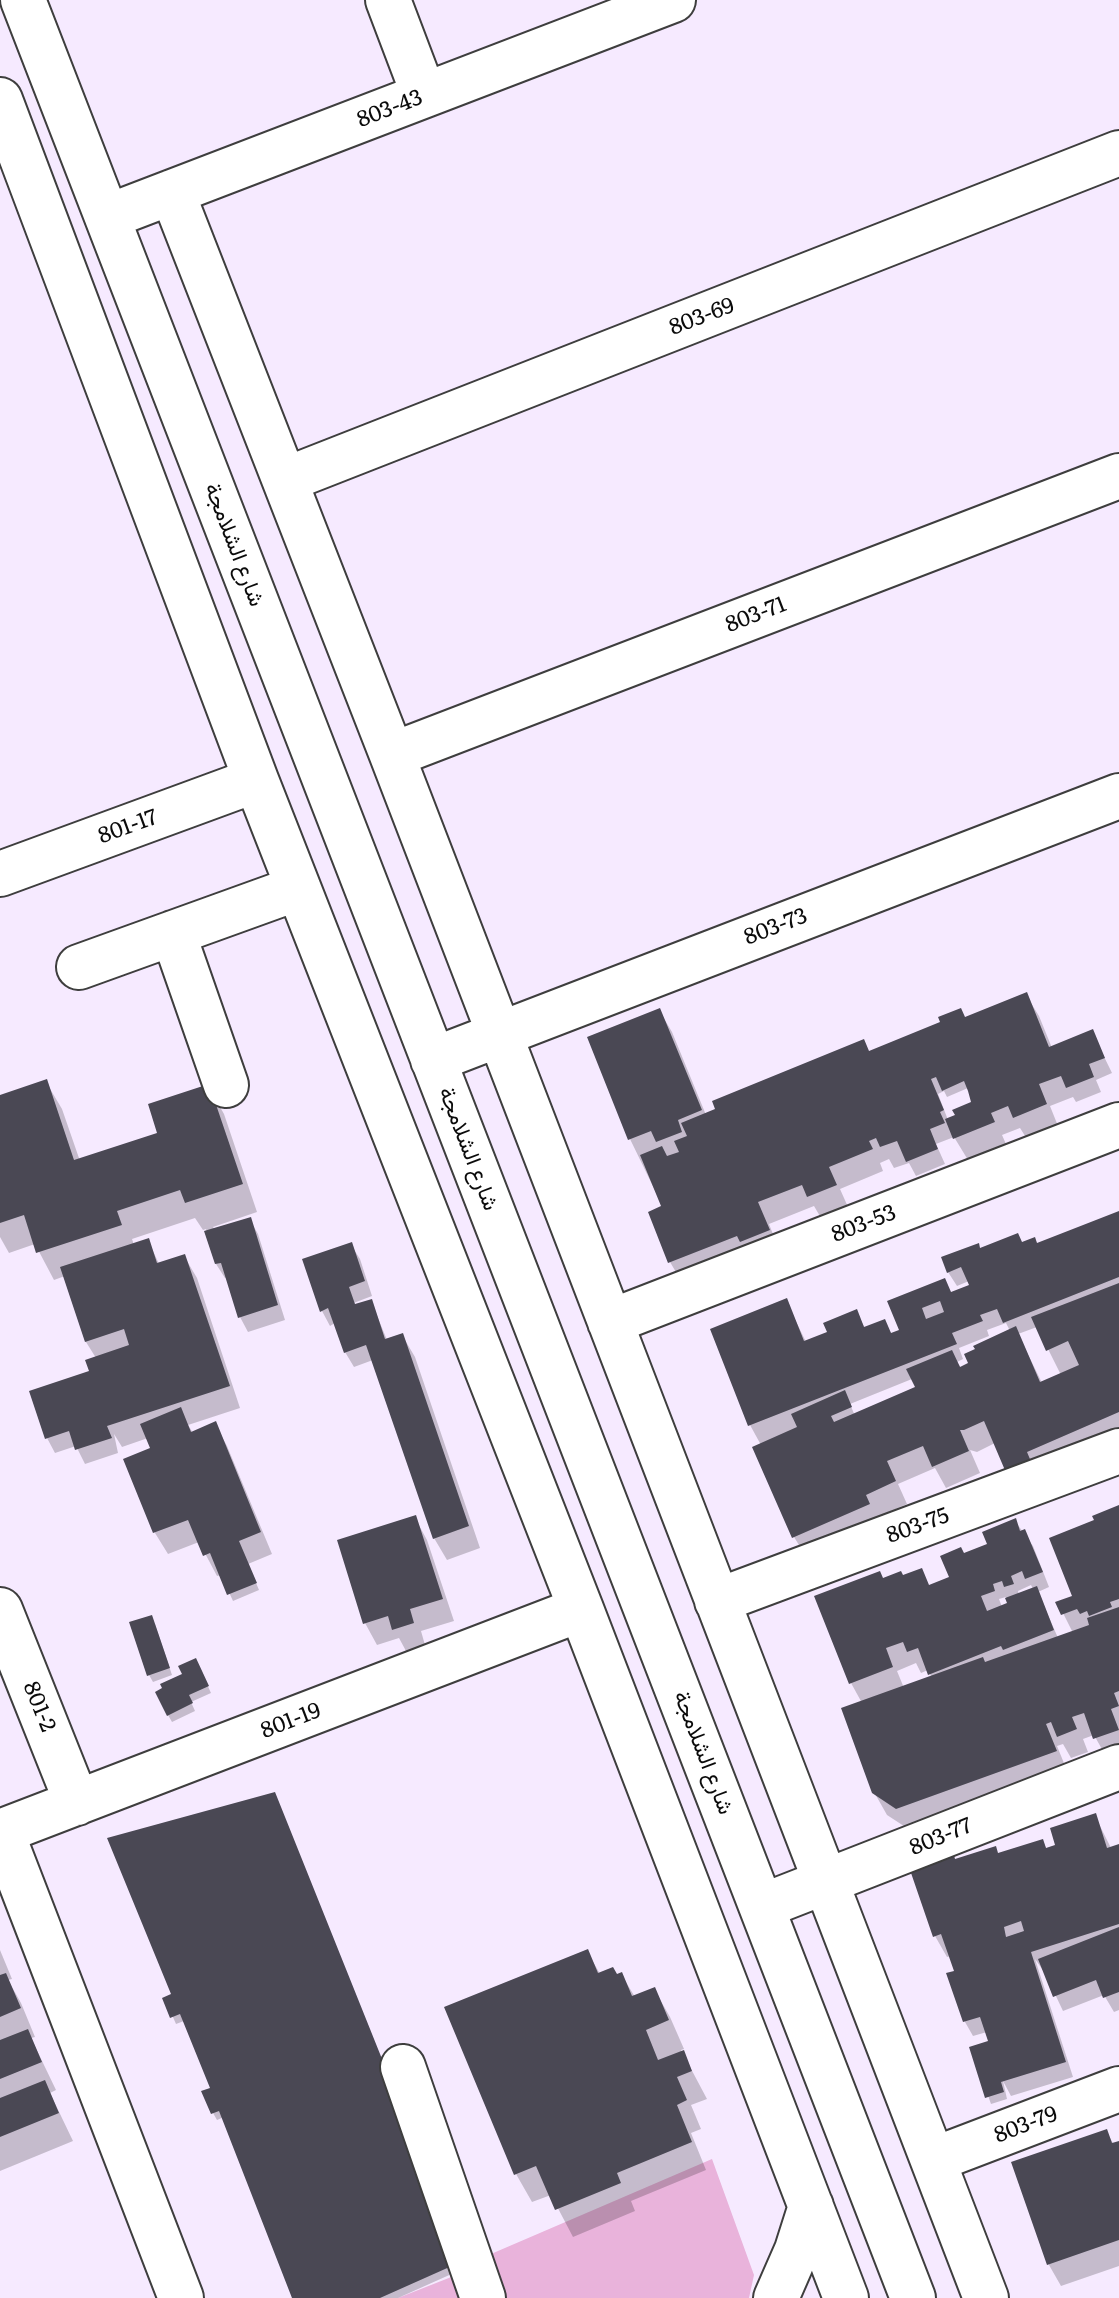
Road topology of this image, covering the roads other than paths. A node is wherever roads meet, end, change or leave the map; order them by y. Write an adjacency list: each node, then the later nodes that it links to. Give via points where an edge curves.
1 (23, 0): 8 (street, شارع الشلامجة)
2 (388, 0): 4 (street)
3 (673, 0): 4 (street, 803-43)
4 (424, 95): 7 (street, 803-43)
5 (0, 100): 12 (street)
6 (1119, 153): 10 (street, 803-69)
7 (172, 192): 8 (street, 803-43); 10 (street)
8 (107, 217): 19 (street, شارع الشلامجة)
9 (1119, 476): 11 (street, 803-71)
10 (285, 480): 11 (street)
11 (392, 755): 18 (street)
12 (256, 780): 14 (street, 801-17); 15 (street)
13 (1119, 796): 18 (street, 803-73)
14 (0, 874)
15 (298, 888): 16 (street); 25 (street)
16 (173, 933): 17 (street); 20 (street)
17 (79, 967)
18 (499, 1033): 19 (street, 803-73); 22 (street)
19 (433, 1060): 31 (street, شارع الشلامجة)
20 (226, 1085)
21 (1119, 1125): 22 (street, 803-53)
22 (610, 1322): 24 (street)
23 (1119, 1451): 24 (street, 803-75)
24 (717, 1601): 30 (street)
25 (581, 1609): 28 (street, 801-19); 35 (street)
26 (0, 1610): 28 (street, 801-2)
27 (1119, 1767): 30 (street, 803-77)
28 (77, 1803): 29 (street, 801-19)
29 (1, 1831): 36 (street)
30 (827, 1882): 31 (street, 803-77); 34 (street)
31 (763, 1906): 40 (street, شارع الشلامجة)
32 (403, 2067): 37 (street)
33 (1119, 2089): 34 (street, 803-79)
34 (933, 2160): 41 (street)
35 (811, 2206): 38 (street); 39 (street)
36 (181, 2298)
37 (483, 2298)
38 (776, 2298)
39 (846, 2298)
40 (913, 2298)
41 (986, 2298)

